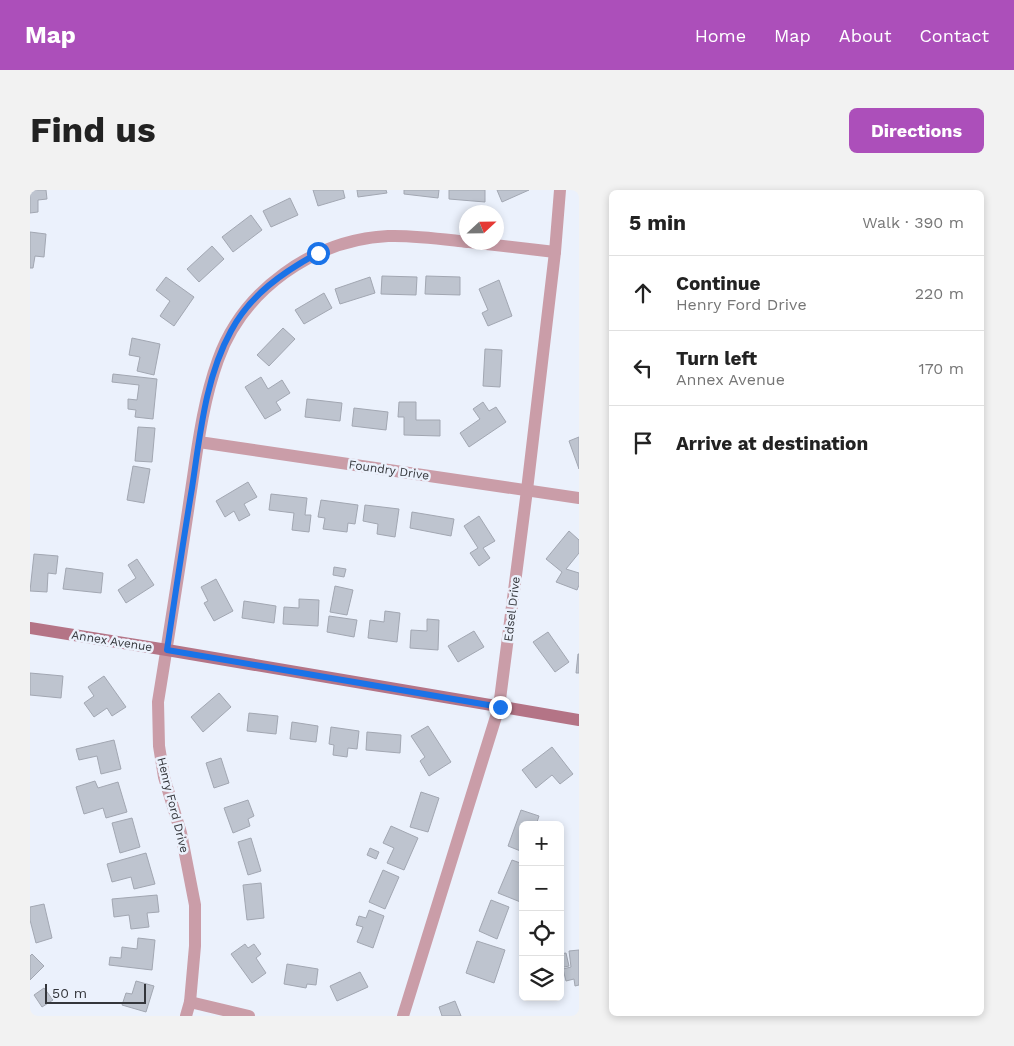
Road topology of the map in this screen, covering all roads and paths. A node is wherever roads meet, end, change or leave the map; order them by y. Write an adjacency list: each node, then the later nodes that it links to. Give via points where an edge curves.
1 (560, 190): 4 (street, Edsel Drive)
2 (459, 241): 5 (street, Henry Ford Drive, via 387,236 352,241 318,253 268,286 248,306 221,352 209,389)
3 (504, 246): 4 (street, Henry Ford Drive)
4 (555, 252): 6 (street, Edsel Drive)
5 (199, 442): 6 (street, Foundry Drive); 9 (street, Henry Ford Drive)
6 (527, 490): 7 (street, Foundry Drive); 10 (street, Edsel Drive)
7 (579, 498)
8 (30, 628): 9 (street, Annex Avenue)
9 (167, 650): 10 (street, Annex Avenue); 12 (street, Henry Ford Drive, via 158,702 159,746 195,905)
10 (500, 707): 11 (street, Annex Avenue); 15 (street, Edsel Drive)
11 (579, 720)
12 (190, 1002): 13 (street, Henry Ford Drive); 14 (street)
13 (186, 1016)
14 (249, 1016)
15 (403, 1016)

